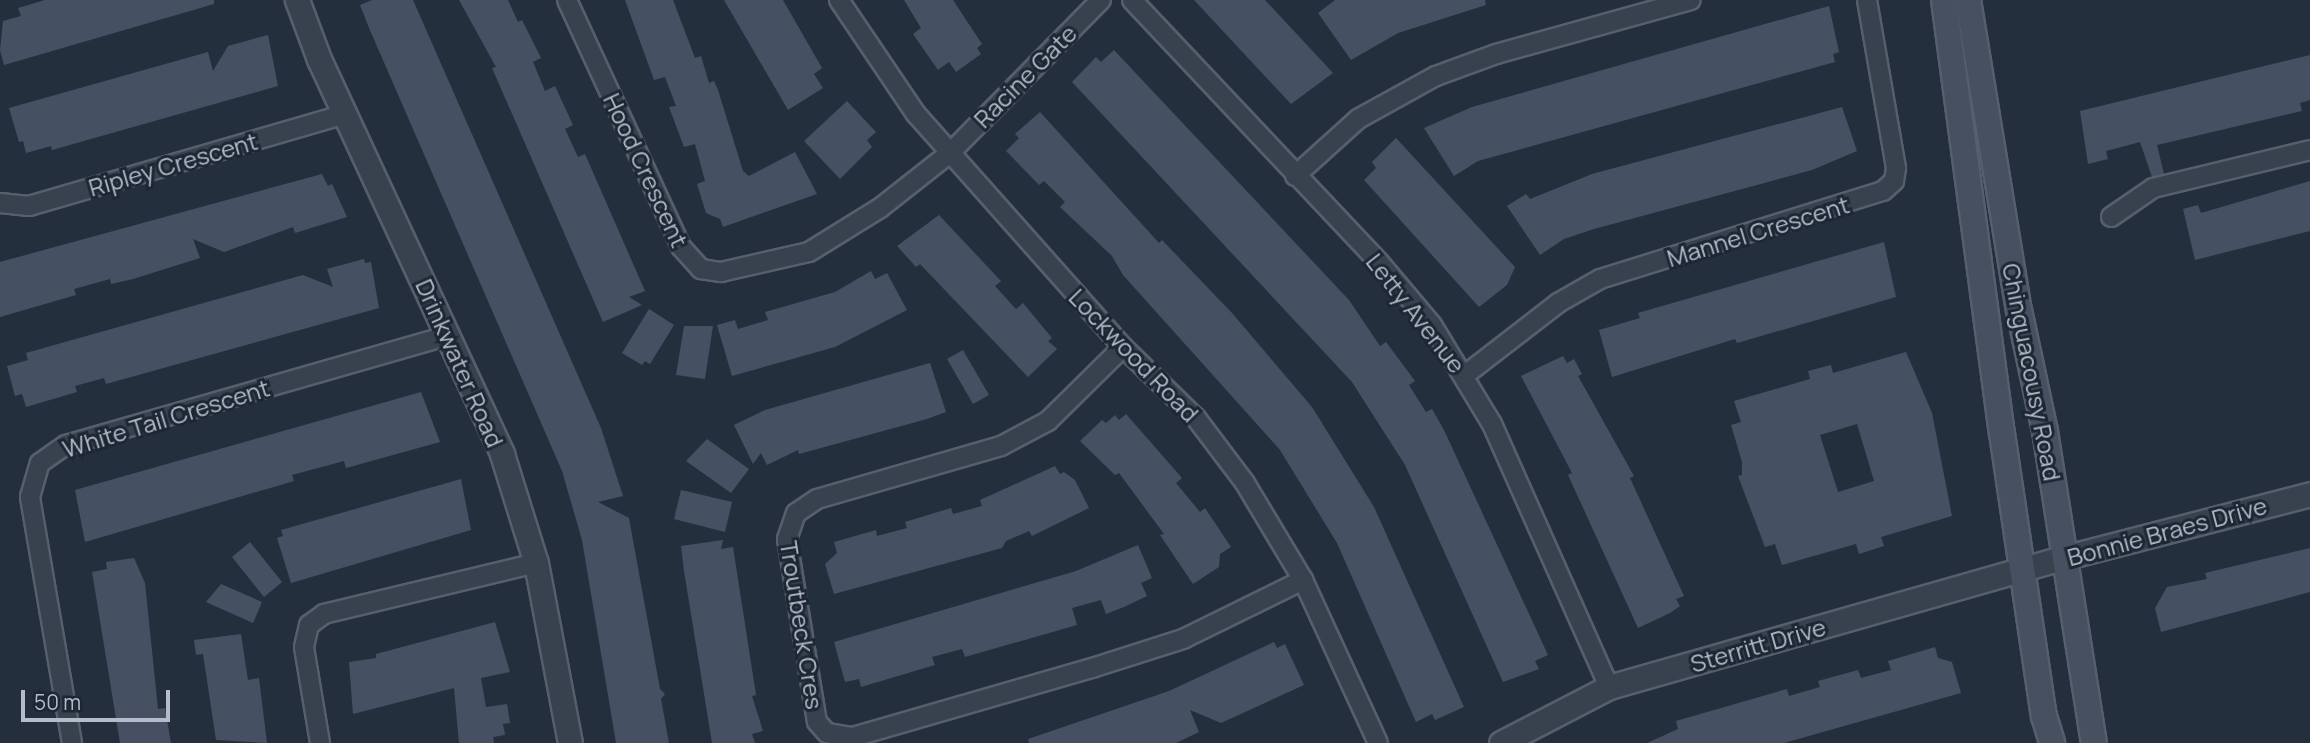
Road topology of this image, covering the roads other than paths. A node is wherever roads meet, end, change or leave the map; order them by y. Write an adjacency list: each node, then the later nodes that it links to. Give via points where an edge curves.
1 (297, 0): 10 (street, Drinkwater Road)
2 (567, 0): 12 (street, Hood Crescent, via 681,247 701,269 729,271 809,252 880,208)
3 (839, 0): 12 (street, Lockwood Road, via 895,87)
4 (1101, 0): 12 (street, Racine Gate)
5 (1132, 0): 13 (street, Letty Avenue)
6 (1691, 0): 13 (street, via 1496,54 1436,76 1358,119)
7 (1867, 0): 18 (street, Mannel Crescent, via 1896,168 1894,181 1867,198 1600,279 1558,303)
8 (1944, 0): 22 (main road, Chinguacousy Road)
9 (1968, 0): 20 (main road, Chinguacousy Road)
10 (345, 114): 14 (street, Ripley Crescent, via 29,206); 16 (street, Drinkwater Road)
11 (2310, 150): 15 (street, via 2154,188)
12 (950, 153): 17 (street, Lockwood Road)
13 (1295, 176): 18 (street, Letty Avenue, via 1379,262 1432,325)
14 (0, 203)
15 (2111, 216)
16 (449, 335): 21 (street, Drinkwater Road, via 502,454); 25 (street, White Tail Crescent, via 66,445 40,463 30,497)
17 (1123, 346): 23 (street, Lockwood Road, via 1196,418 1245,483); 23 (street, Troutbeck Cres, via 1048,421 1001,446 817,499 796,513 787,540 817,722 827,733 853,737 1092,668 1183,639)
18 (1465, 375): 24 (street, Letty Avenue, via 1530,503)
19 (2310, 494): 20 (street, Bonnie Braes Drive)
20 (2063, 558): 22 (street, Bonnie Braes Drive); 31 (main road, Chinguacousy Road)
21 (536, 563): 26 (street, via 324,614 309,625 304,647); 27 (street, Drinkwater Road)
22 (2023, 569): 24 (street, Sterritt Drive); 30 (main road, Chinguacousy Road)
23 (1303, 580): 28 (street, Lockwood Road)
24 (1609, 687): 29 (street, Sterritt Drive)
25 (72, 743)
26 (320, 743)
27 (570, 743)
28 (1378, 743)
29 (1501, 743)
30 (2052, 743)
31 (2094, 743)

